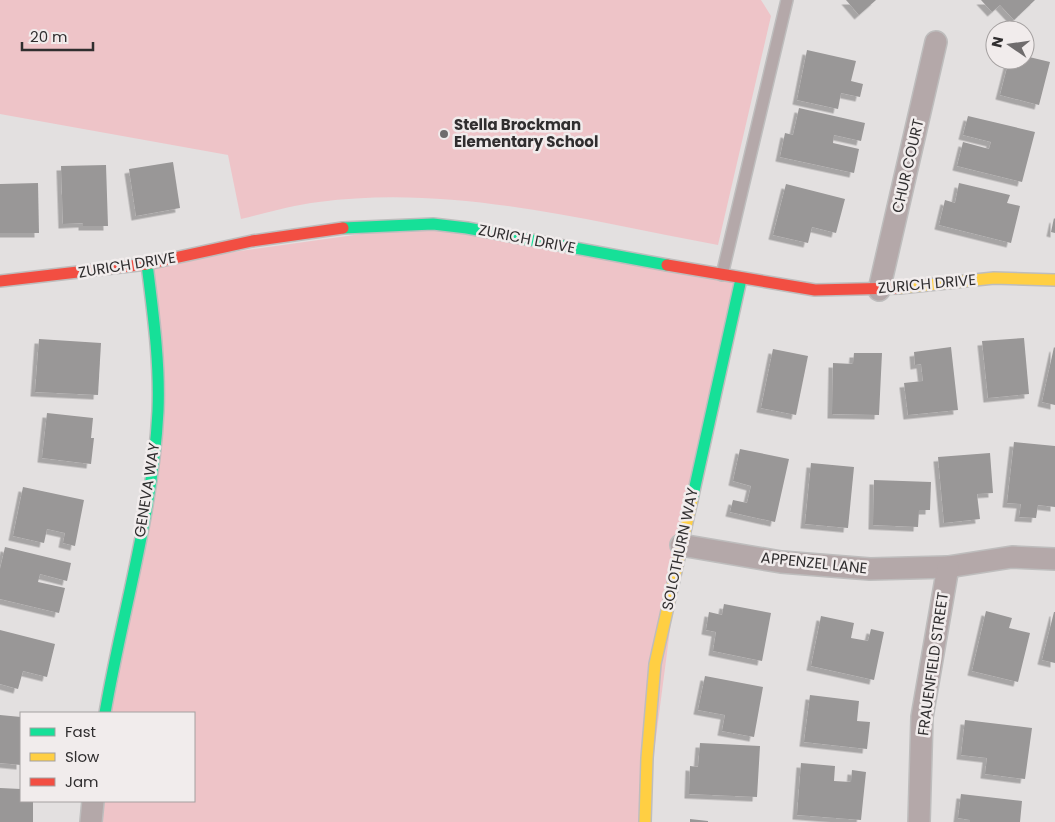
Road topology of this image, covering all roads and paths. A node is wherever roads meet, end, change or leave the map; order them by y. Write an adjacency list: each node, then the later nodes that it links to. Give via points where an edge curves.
1 (787, 0): 4 (lane)
2 (936, 42): 8 (street, CHUR COURT)
3 (148, 264): 4 (street, ZURICH DRIVE, via 325,229 433,224); 7 (street, ZURICH DRIVE); 12 (street, GENEVA WAY, via 158,358 156,433)
4 (722, 275): 5 (street, ZURICH DRIVE)
5 (741, 279): 8 (street, ZURICH DRIVE, via 815,290); 9 (street, SOLOTHURN WAY)
6 (1055, 280): 8 (street, ZURICH DRIVE, via 994,278)
7 (0, 281)
8 (879, 290)
9 (681, 544): 11 (street, APPENZEL LANE, via 781,562 870,569); 15 (street, SOLOTHURN WAY, via 655,664)
10 (1055, 558): 11 (street, APPENZEL LANE, via 1012,557)
11 (948, 566): 16 (street, FRAUENFIELD STREET, via 922,717)
12 (105, 712)
13 (93, 802): 14 (street)
14 (91, 822)
15 (645, 822)
16 (919, 822)

